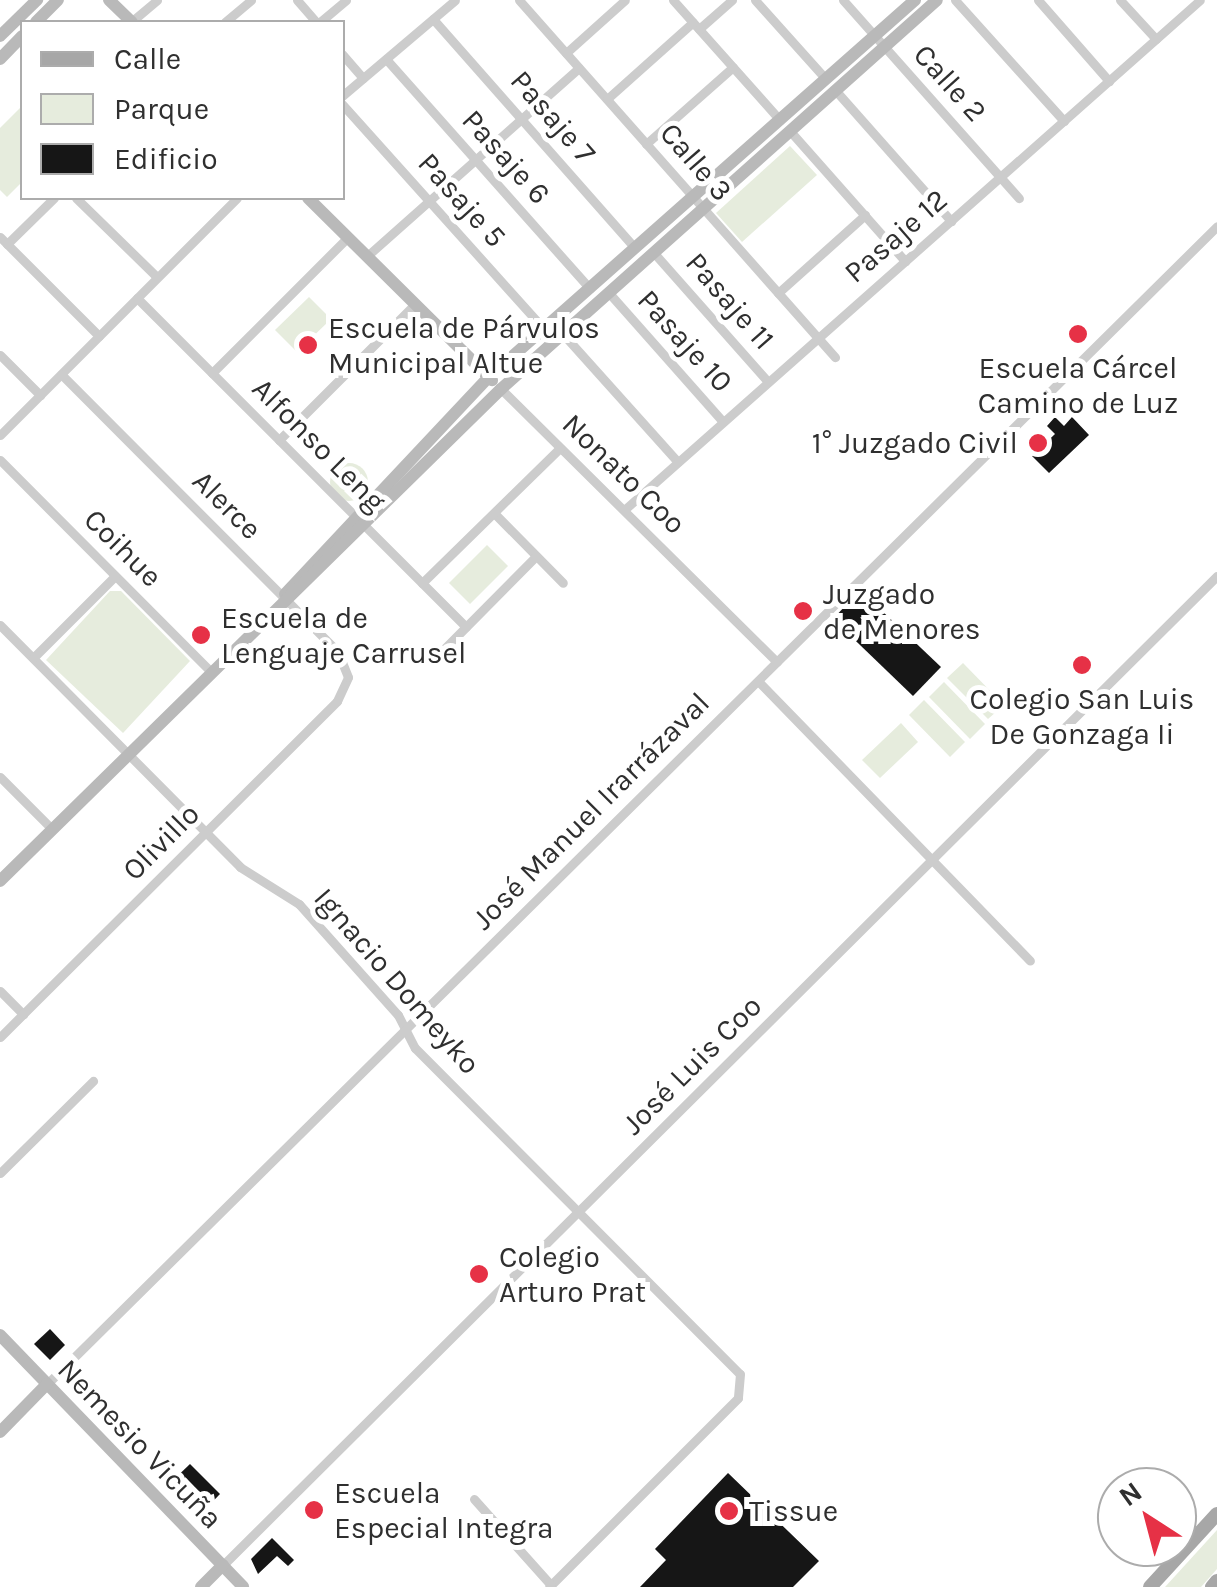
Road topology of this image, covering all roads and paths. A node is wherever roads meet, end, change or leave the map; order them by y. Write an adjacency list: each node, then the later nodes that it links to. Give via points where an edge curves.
1 (58, 0): 22 (street)
2 (110, 0): 23 (street)
3 (157, 0): 24 (street)
4 (251, 0): 25 (street)
5 (297, 0): 26 (street)
6 (346, 0): 27 (street)
7 (455, 0): 21 (street)
8 (520, 0): 33 (street, Calle 3)
9 (625, 0): 33 (street)
10 (673, 0): 28 (street)
11 (732, 0): 28 (street)
12 (755, 0): 41 (street)
13 (843, 0): 32 (street, Calle 2)
14 (915, 0): 32 (street)
15 (937, 0): 32 (street)
16 (955, 0): 47 (street)
17 (1038, 0): 40 (street)
18 (1120, 0): 31 (street)
19 (1200, 0): 31 (street, Pasaje 12)
20 (27, 3): 29 (street)
21 (433, 19): 36 (street); 45 (street, Pasaje 7)
22 (38, 20)
23 (130, 20)
24 (134, 20)
25 (227, 20)
26 (316, 20)
27 (321, 20)
28 (696, 26): 37 (street); 43 (street)
29 (0, 36)
30 (20, 38): 35 (street)
31 (1156, 40): 40 (street, Pasaje 12)
32 (880, 41): 41 (street); 51 (street, Calle 2)
33 (566, 53): 38 (street, Calle 3)
34 (345, 57): 39 (street)
35 (0, 58)
36 (386, 59): 39 (street); 50 (street, Pasaje 6)
37 (733, 67): 46 (street); 49 (street)
38 (579, 68): 43 (street, Calle 3); 45 (street)
39 (363, 78): 42 (street)
40 (1109, 80): 47 (street, Pasaje 12)
41 (831, 85): 46 (street); 48 (street); 61 (street)
42 (345, 93)
43 (607, 99): 49 (street, Calle 3)
44 (345, 107): 58 (street, Pasaje 5)
45 (522, 119): 50 (street); 65 (street, Pasaje 7)
46 (780, 120): 52 (street)
47 (1064, 120): 51 (street, Pasaje 12)
48 (790, 131): 59 (street); 60 (street)
49 (646, 144): 52 (street, Calle 3)
50 (475, 160): 58 (street); 70 (street, Pasaje 6)
51 (1000, 177): 53 (street, Calle 2); 61 (street, Pasaje 12)
52 (693, 197): 59 (street, Calle 3); 65 (street)
53 (1019, 198)
54 (52, 200): 64 (street)
55 (78, 200): 69 (street)
56 (235, 200): 69 (street)
57 (310, 200): 63 (street, Nonato Coo)
58 (429, 201): 67 (street); 75 (street, Pasaje 5)
59 (703, 208): 66 (street); 72 (street, Calle 3)
60 (865, 216): 68 (street); 72 (street)
61 (951, 221): 68 (street, Pasaje 12)
62 (1217, 226): 107 (street, José Manuel Irarrázaval)
63 (348, 237): 67 (street, Nonato Coo); 81 (street)
64 (4, 241): 77 (street)
65 (635, 248): 70 (street)
66 (654, 253): 71 (street); 84 (street, Pasaje 11)
67 (367, 256): 74 (street, Nonato Coo)
68 (905, 261): 78 (street, Pasaje 12)
69 (157, 278): 73 (street)
70 (590, 289): 75 (street)
71 (608, 293): 76 (street); 87 (street, Pasaje 10)
72 (778, 293): 78 (street, Calle 3)
73 (137, 298): 77 (street); 81 (street, Alfonso Leng)
74 (415, 304): 83 (street, Nonato Coo); 89 (street)
75 (544, 330): 83 (street)
76 (563, 334): 85 (street); 92 (street)
77 (99, 336): 82 (street)
78 (818, 338): 80 (street, Calle 3); 84 (street, Pasaje 12)
79 (0, 355): 86 (street)
80 (835, 357)
81 (212, 372): 89 (street, Alfonso Leng)
82 (61, 374): 86 (street); 102 (street, Alerce)
83 (489, 378): 85 (street, Nonato Coo); 95 (street)
84 (768, 382): 87 (street, Pasaje 12)
85 (501, 389): 90 (street, Nonato Coo); 96 (street)
86 (40, 394): 88 (street)
87 (723, 422): 92 (street, Pasaje 12)
88 (0, 435)
89 (279, 440): 95 (street, Alfonso Leng)
90 (560, 448): 93 (street, Nonato Coo); 94 (street)
91 (0, 460): 98 (street, Coihue)
92 (678, 462): 93 (street, Pasaje 12)
93 (624, 510): 107 (street, Nonato Coo)
94 (494, 513): 97 (street); 100 (street)
95 (354, 515): 96 (street, Alfonso Leng); 102 (street)
96 (365, 525): 100 (street, Alfonso Leng); 102 (street)
97 (536, 556): 101 (street); 104 (street)
98 (115, 576): 106 (street); 108 (street, Coihue)
99 (1217, 576): 115 (street, José Luis Coo)
100 (422, 583): 104 (street, Alfonso Leng)
101 (563, 583)
102 (283, 597): 108 (street); 109 (street, Alerce, via 342,657)
103 (0, 625): 106 (street, Ignacio Domeyko)
104 (466, 627): 105 (street)
105 (445, 648)
106 (33, 658): 111 (street, Ignacio Domeyko)
107 (777, 662): 110 (street, José Manuel Irarrázaval)
108 (210, 671): 111 (street)
109 (348, 676): 114 (street, Olivillo, via 337,701)
110 (758, 681): 115 (street); 120 (street, José Manuel Irarrázaval)
111 (127, 754): 113 (street); 114 (street, Ignacio Domeyko)
112 (0, 776): 113 (street)
113 (52, 830): 116 (street)
114 (205, 832): 119 (street, Olivillo); 120 (street, Ignacio Domeyko, via 240,867 300,904)
115 (932, 860): 117 (street); 124 (street, José Luis Coo)
116 (0, 881)
117 (1030, 961)
118 (0, 991): 119 (street)
119 (23, 1014): 121 (street, Olivillo)
120 (405, 1031): 124 (street, Ignacio Domeyko); 126 (street, José Manuel Irarrázaval)
121 (0, 1037)
122 (92, 1082): 123 (street)
123 (0, 1173)
124 (578, 1214): 130 (street, José Luis Coo); 132 (street, Ignacio Domeyko, via 744,1384)
125 (0, 1336): 126 (street, Nemesio Vicuña)
126 (47, 1384): 127 (street, José Manuel Irarrázaval); 130 (street, Nemesio Vicuña)
127 (0, 1432)
128 (474, 1499): 132 (street)
129 (1217, 1514): 135 (main road)
130 (222, 1566): 133 (street, José Luis Coo); 134 (street, Nemesio Vicuña)
131 (1217, 1582): 136 (main road)
132 (550, 1586)
133 (201, 1587)
134 (243, 1587)
135 (1150, 1587)
136 (1212, 1587)

